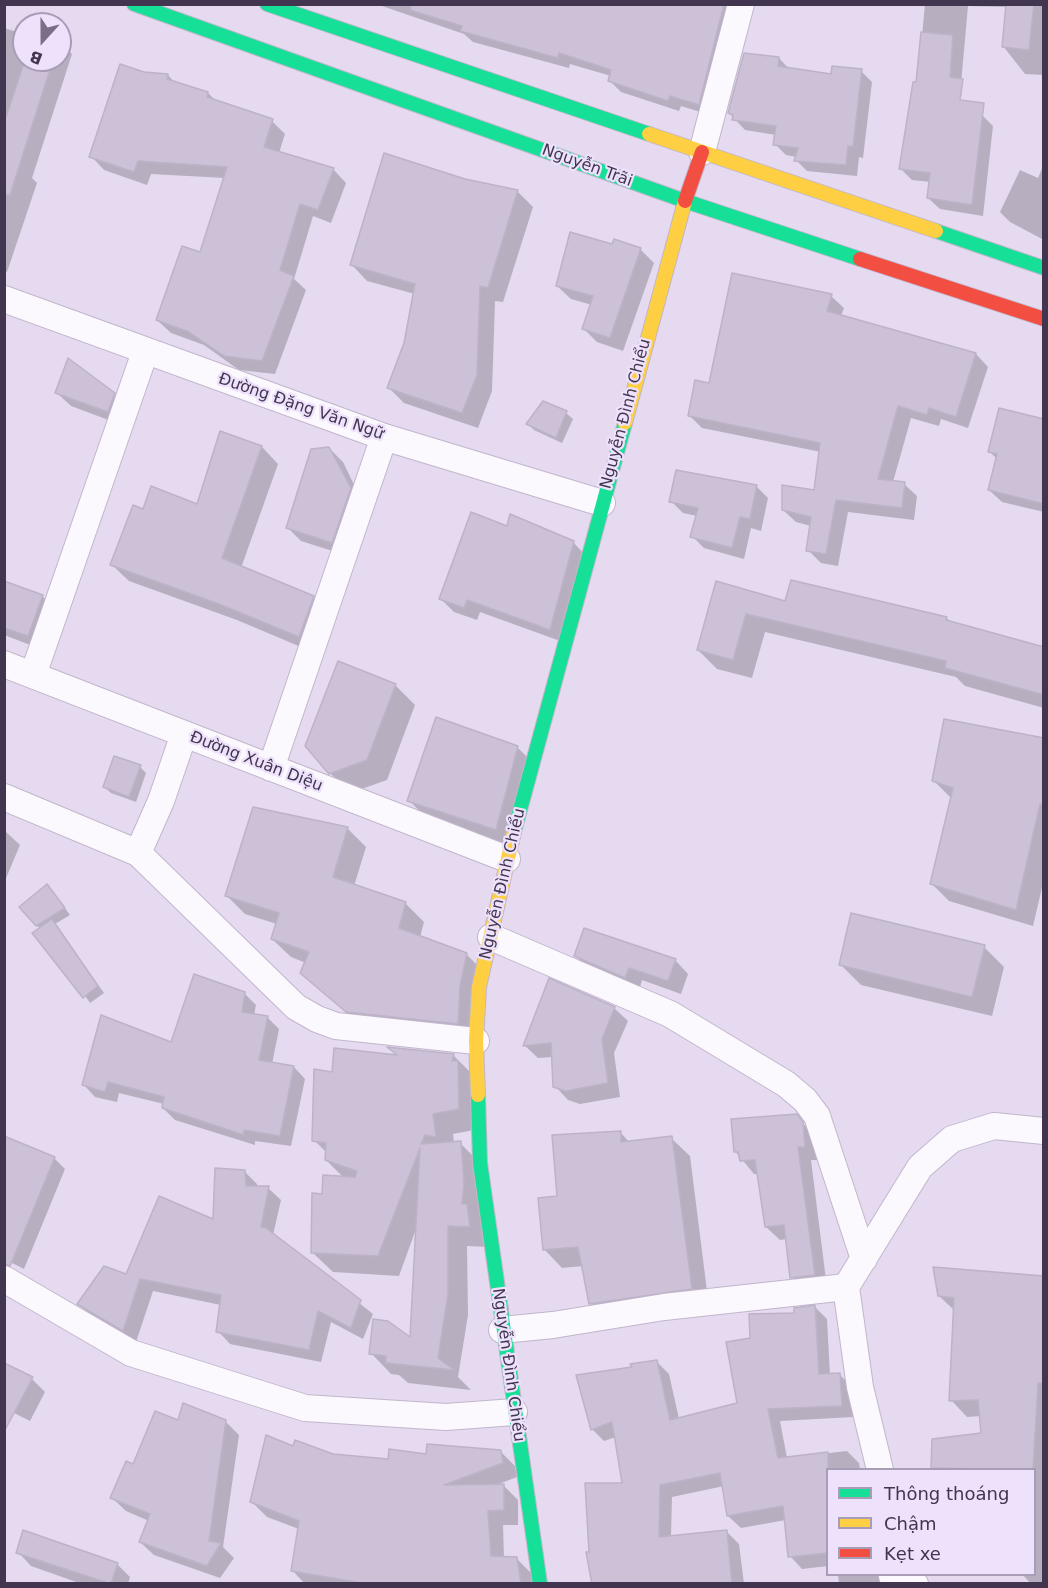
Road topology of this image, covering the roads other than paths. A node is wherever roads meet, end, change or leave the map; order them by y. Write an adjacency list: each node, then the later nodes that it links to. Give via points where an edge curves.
1 (134, 4): 5 (main road, Nguyễn Trãi)
2 (267, 4): 4 (main road)
3 (741, 4): 4 (street)
4 (702, 152): 5 (main road, Nguyễn Đình Chiểu); 6 (main road)
5 (685, 201): 8 (main road, Nguyễn Trãi); 11 (main road, Nguyễn Đình Chiểu)
6 (1044, 268)
7 (4, 299): 9 (street, Đường Đặng Văn Ngữ)
8 (1044, 319)
9 (145, 352): 10 (street, Đường Đặng Văn Ngữ); 13 (street)
10 (384, 437): 11 (street, Đường Đặng Văn Ngữ); 15 (street)
11 (602, 503): 18 (main road, Nguyễn Đình Chiểu)
12 (4, 664): 13 (street, Đường Xuân Diệu)
13 (33, 675): 14 (street, Đường Xuân Diệu)
14 (184, 734): 15 (street, Đường Xuân Diệu); 17 (street)
15 (271, 768): 18 (street, Đường Xuân Diệu)
16 (4, 798): 17 (street)
17 (138, 853): 20 (street, via 296,1006 317,1019 336,1026)
18 (507, 859): 19 (main road, Nguyễn Đình Chiểu)
19 (491, 937): 20 (main road, Nguyễn Đình Chiểu, via 480,987); 22 (street, via 670,1014 786,1084 805,1100 817,1116)
20 (476, 1041): 25 (main road, Nguyễn Đình Chiểu, via 480,1163)
21 (1044, 1131): 22 (street, via 994,1126 952,1138 920,1167)
22 (864, 1259): 24 (street)
23 (4, 1279): 26 (street, via 131,1353 305,1408 446,1417)
24 (846, 1287): 25 (street); 27 (street, via 860,1387)
25 (501, 1330): 26 (main road, Nguyễn Đình Chiểu)
26 (514, 1412): 28 (main road, Nguyễn Đình Chiểu)
27 (880, 1468)
28 (540, 1584)

